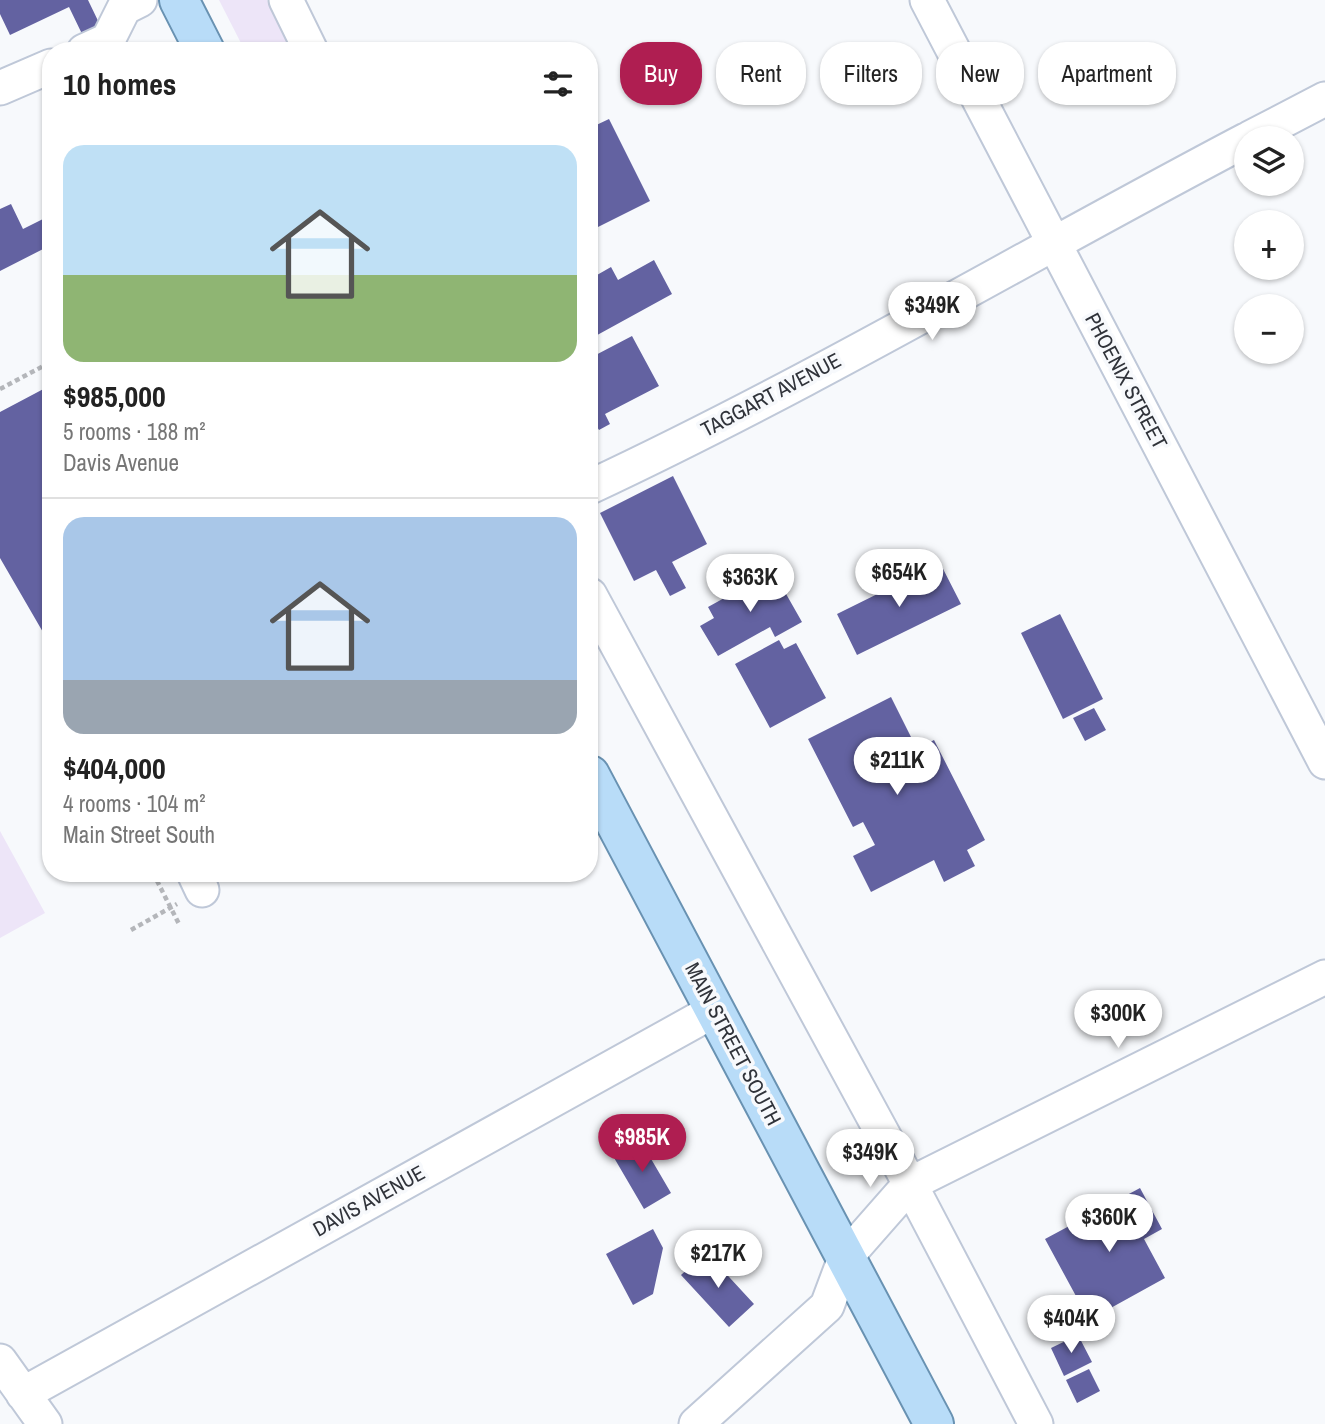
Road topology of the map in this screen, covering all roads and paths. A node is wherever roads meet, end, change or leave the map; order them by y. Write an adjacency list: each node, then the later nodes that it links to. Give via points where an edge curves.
1 (140, 0): 5 (street, via 124,8)
2 (179, 0): 6 (main road)
3 (286, 0): 7 (street)
4 (927, 0): 13 (street, PHOENIX STREET)
5 (104, 42)
6 (200, 42)
7 (307, 42)
8 (42, 70): 9 (street)
9 (0, 88)
10 (1325, 99): 11 (street, TAGGART AVENUE)
11 (1273, 126)
12 (1234, 147): 13 (street, TAGGART AVENUE)
13 (1055, 243): 16 (street, TAGGART AVENUE); 18 (street, PHOENIX STREET)
14 (42, 367): 15 (path)
15 (0, 389)
16 (598, 484)
17 (598, 610): 25 (street)
18 (1314, 713): 19 (street, PHOENIX STREET)
19 (1325, 762)
20 (598, 790): 24 (main road, MAIN STREET SOUTH)
21 (158, 882): 22 (path)
22 (179, 924)
23 (1325, 976): 25 (street)
24 (715, 1010): 26 (main road, MAIN STREET SOUTH); 28 (street, DAVIS AVENUE)
25 (910, 1184): 26 (street); 32 (street)
26 (845, 1258): 30 (street, via 827,1306); 31 (main road, MAIN STREET SOUTH)
27 (0, 1361): 28 (street)
28 (23, 1394): 29 (street)
29 (45, 1424)
30 (696, 1424)
31 (934, 1424)
32 (1036, 1424)

